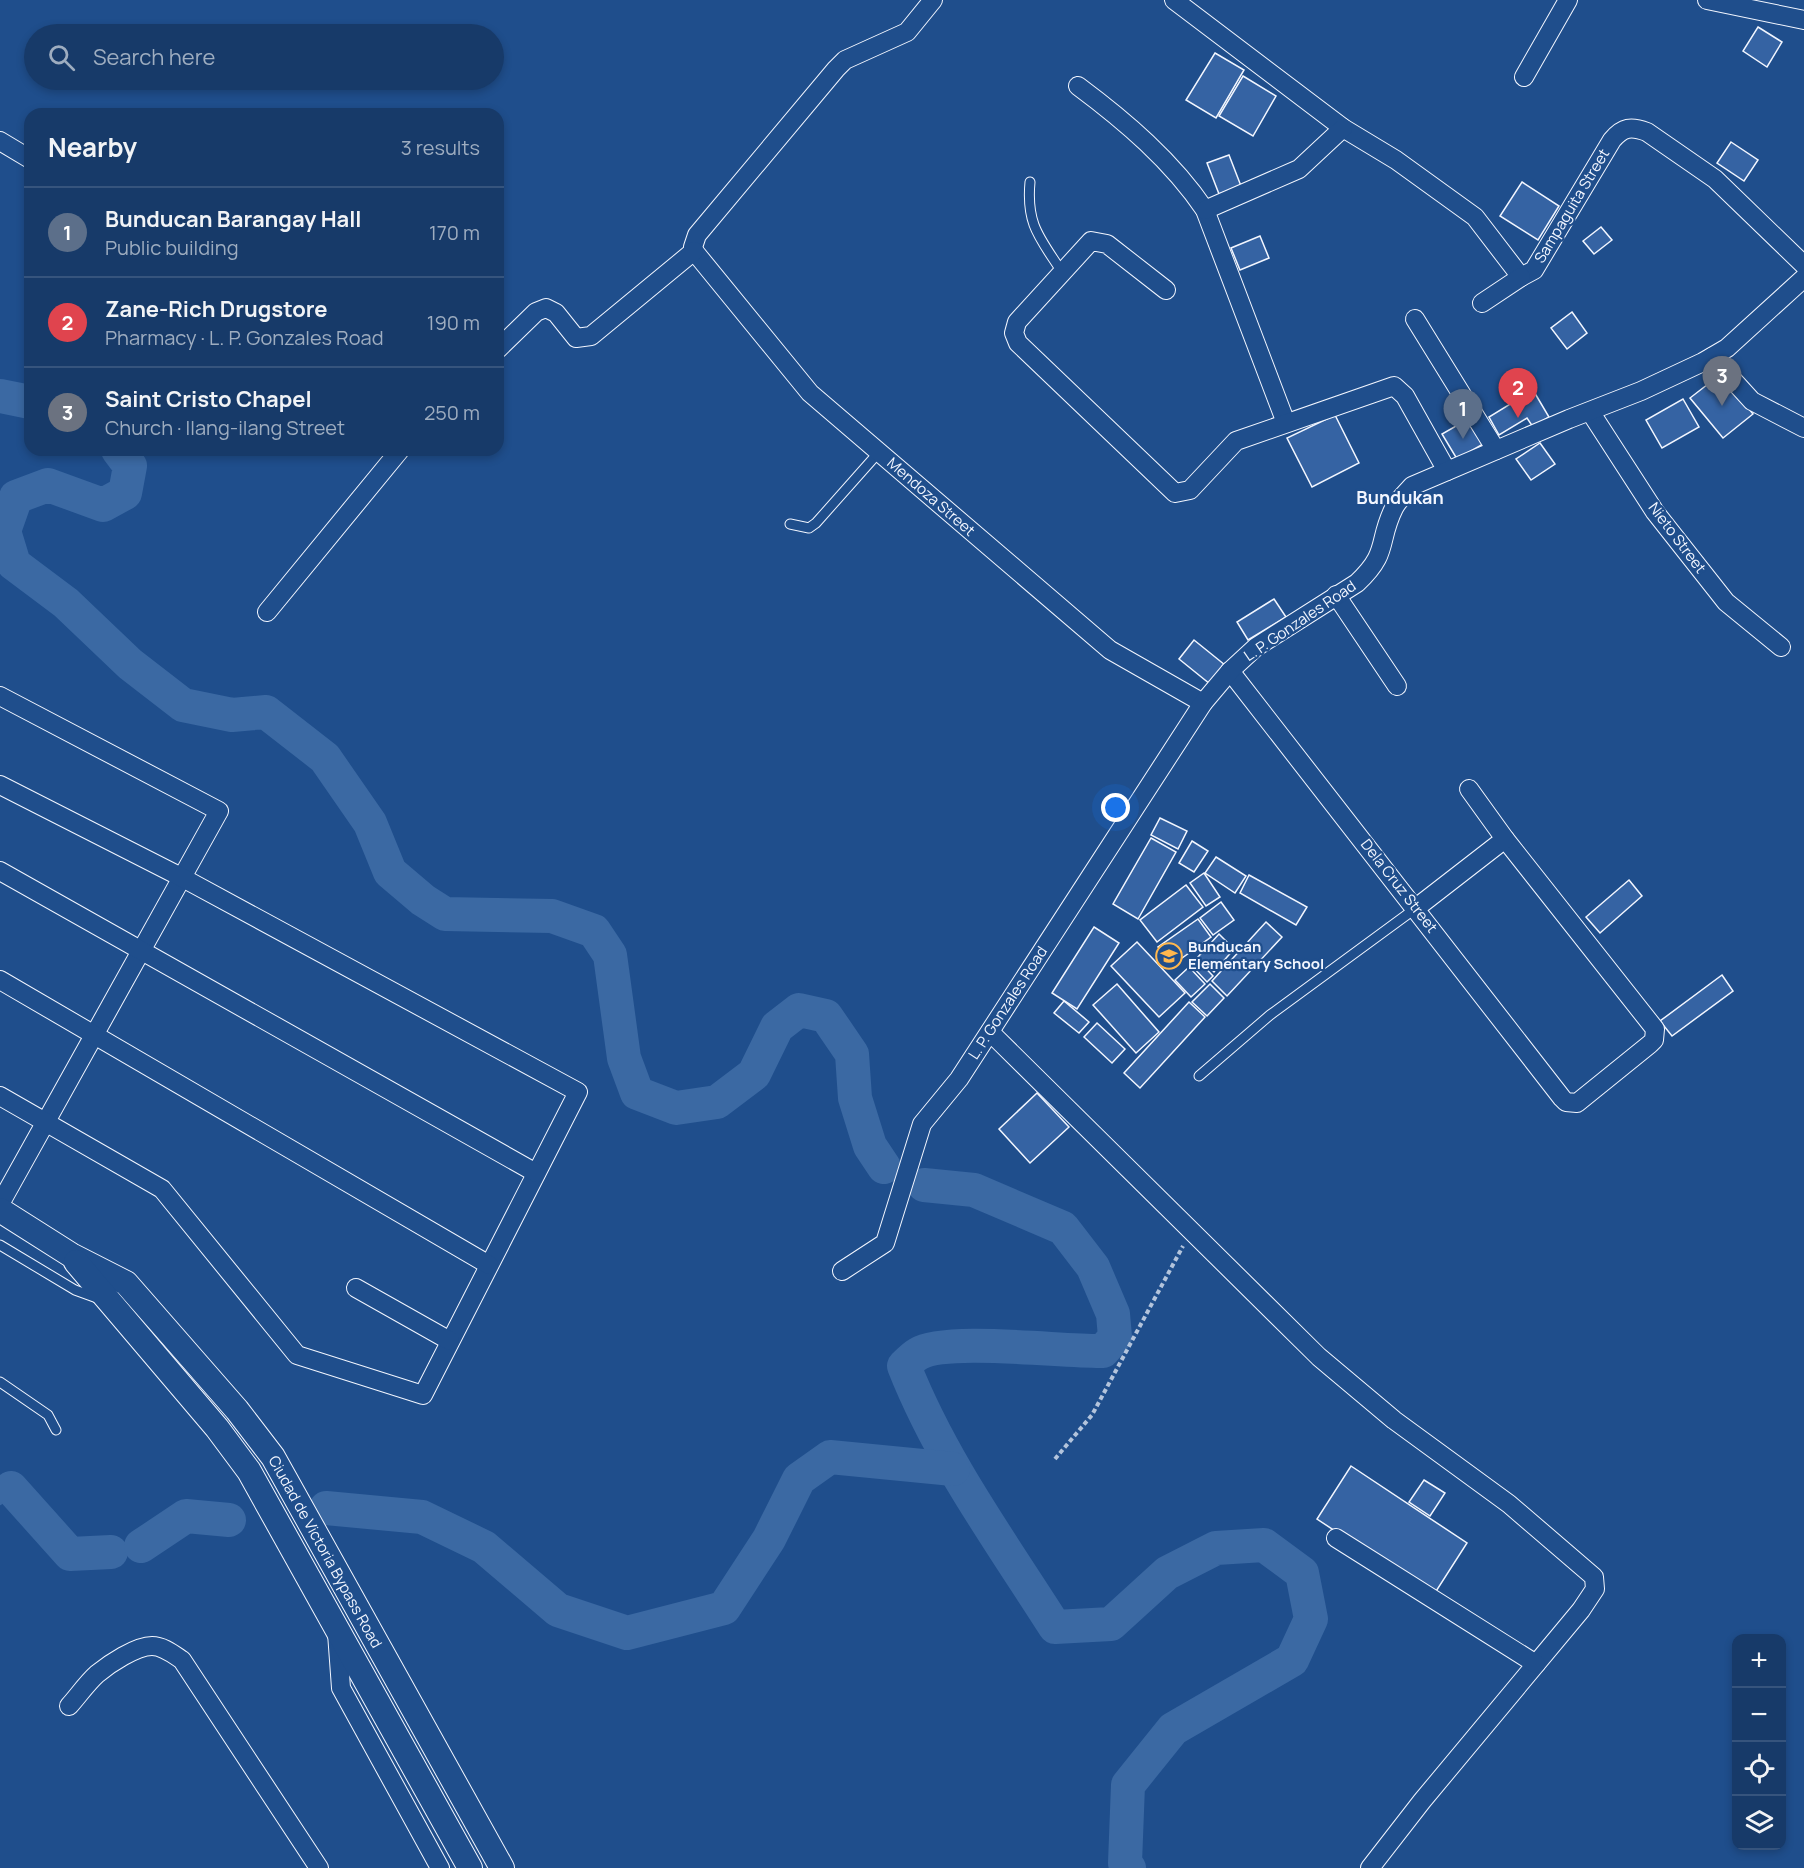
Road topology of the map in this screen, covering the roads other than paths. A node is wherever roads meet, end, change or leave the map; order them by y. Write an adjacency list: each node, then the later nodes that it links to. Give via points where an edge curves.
1 (933, 0): 13 (street, via 907,32 845,60 836,69 697,235)
2 (1174, 0): 8 (street, Sampaguita Street)
3 (1568, 0): 6 (street)
4 (1707, 0): 5 (street)
5 (1804, 20)
6 (1524, 77)
7 (1078, 86): 12 (street, via 1185,181)
8 (1343, 128): 12 (street, via 1299,169); 16 (street, Sampaguita Street, via 1396,159 1475,217)
9 (0, 141): 10 (street)
10 (24, 155)
11 (1030, 182): 15 (lane, via 1028,207 1036,232)
12 (1204, 210): 24 (street)
13 (694, 251): 21 (street, via 591,336 576,338 556,313 546,308 536,312); 27 (street, Mendoza Street, via 810,393)
14 (1804, 265): 16 (street, Sampaguita Street, via 1715,179 1634,127 1626,128 1612,140 1534,270)
15 (1062, 272): 18 (street, via 1091,241 1102,241); 24 (street, via 1017,322 1015,338 1175,493 1190,490 1236,441)
16 (1521, 276): 19 (street)
17 (1804, 278): 22 (street, L. P. Gonzales Road)
18 (1166, 290)
19 (1482, 303)
20 (1415, 319): 26 (street)
21 (504, 343)
22 (1712, 357): 23 (street, L. P. Gonzales Road); 25 (street, via 1752,401)
23 (1591, 413): 26 (street, L. P. Gonzales Road); 33 (street, Nieto Street, via 1655,512 1726,602)
24 (1286, 423): 29 (street, via 1394,386 1405,396)
25 (1804, 428)
26 (1496, 450): 29 (street, L. P. Gonzales Road)
27 (879, 452): 30 (lane, via 816,523 809,528); 37 (street, Mendoza Street, via 1110,650)
28 (395, 456): 32 (street)
29 (1447, 471): 31 (street, L. P. Gonzales Road, via 1412,486 1394,508 1380,556 1371,570)
30 (790, 524)
31 (1336, 595): 34 (street, L. P. Gonzales Road, via 1256,647); 35 (street)
32 (267, 612)
33 (1781, 647)
34 (1230, 671): 37 (street, L. P. Gonzales Road); 43 (street, Dela Cruz Street)
35 (1397, 686)
36 (0, 696): 42 (street, via 219,812)
37 (1203, 703): 46 (street, L. P. Gonzales Road)
38 (0, 785): 42 (street)
39 (1469, 789): 40 (street)
40 (1505, 839): 43 (street); 43 (street, Dela Cruz Street, via 1655,1029 1650,1044 1582,1100 1566,1102)
41 (0, 872): 44 (street)
42 (181, 877): 44 (street); 51 (street, via 578,1092)
43 (1416, 908): 48 (lane, via 1270,1015)
44 (141, 951): 47 (street); 51 (street)
45 (0, 980): 47 (street)
46 (990, 1032): 57 (street, L. P. Gonzales Road, via 959,1079 922,1124 885,1243); 69 (street, via 1319,1357 1394,1420 1509,1504 1594,1577 1595,1589)
47 (94, 1034): 50 (street); 56 (street)
48 (1199, 1076)
49 (0, 1096): 50 (street)
50 (45, 1122): 52 (street); 60 (street, via 162,1189 297,1355 423,1395)
51 (536, 1173): 56 (street)
52 (0, 1204)
53 (0, 1210): 55 (main road, Ciudad de Victoria Bypass Road)
54 (0, 1245): 59 (lane, via 75,1290)
55 (70, 1255): 59 (main road, Ciudad de Victoria Bypass Road); 63 (main road, Ciudad de Victoria Bypass Road, via 126,1283)
56 (489, 1265): 60 (street)
57 (842, 1271)
58 (356, 1288): 60 (street)
59 (108, 1303): 64 (main road, Ciudad de Victoria Bypass Road, via 217,1428)
60 (450, 1341)
61 (0, 1382): 62 (lane, via 48,1415)
62 (56, 1430)
63 (273, 1457): 64 (main road); 66 (main road, Ciudad de Victoria Bypass Road)
64 (249, 1471): 67 (main road, Ciudad de Victoria Bypass Road)
65 (1336, 1538): 69 (street)
66 (326, 1553): 67 (main road); 74 (main road, Ciudad de Victoria Bypass Road)
67 (301, 1566): 68 (main road, Ciudad de Victoria Bypass Road)
68 (336, 1632): 72 (street, Ciudad de Victoria Bypass Road, via 341,1688); 73 (main road, Ciudad de Victoria Bypass Road)
69 (1536, 1664): 75 (street)
70 (69, 1706): 71 (street, via 97,1673 136,1651 151,1646 175,1655)
71 (319, 1868)
72 (440, 1868)
73 (470, 1868)
74 (502, 1868)
75 (1370, 1868)

